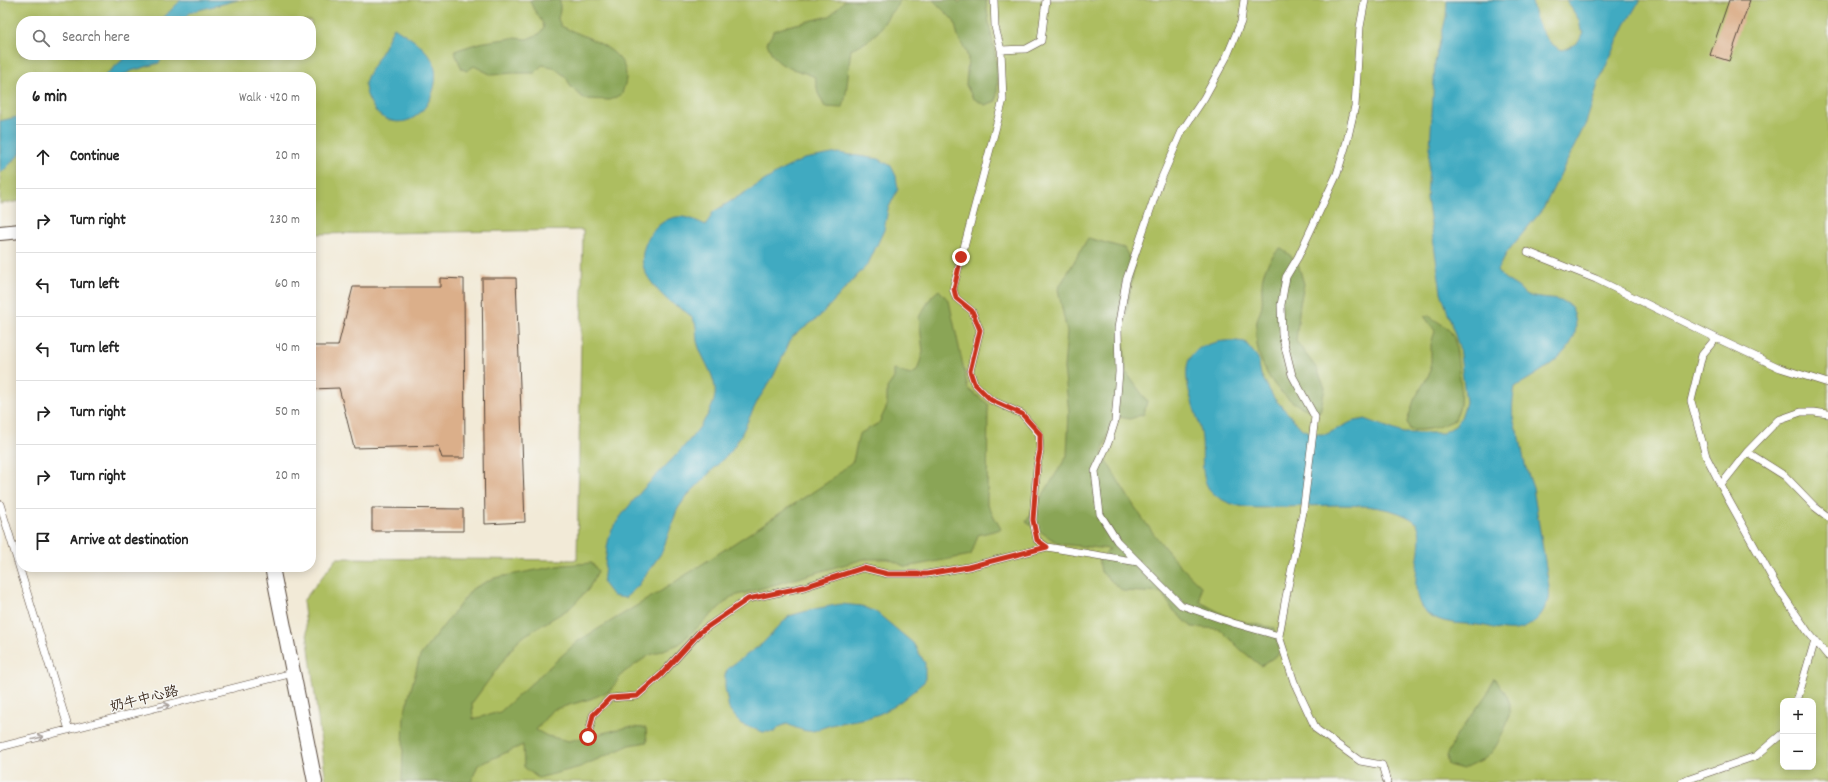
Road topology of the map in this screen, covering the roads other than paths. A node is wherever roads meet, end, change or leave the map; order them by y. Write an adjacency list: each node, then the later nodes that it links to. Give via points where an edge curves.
1 (994, 0): 5 (lane, via 995,27)
2 (1046, 0): 5 (lane, via 1041,41 1026,49)
3 (1244, 0): 18 (lane, via 1241,22 1227,56 1182,131 1160,184 1126,281 1118,328 1119,372 1114,421 1108,443 1095,471 1100,514 1117,541)
4 (1365, 0): 21 (lane, via 1360,27 1355,106 1347,141 1337,174 1286,277 1281,305 1280,321 1285,352 1292,375 1315,417 1315,426 1303,512)
5 (1001, 50): 16 (lane, via 1003,100 954,289 956,298 972,311 980,330 970,371 974,383 991,400 1022,414 1040,434 1033,520 1037,540)
6 (16, 231): 7 (street)
7 (0, 233)
8 (1528, 252): 9 (lane, via 1596,279)
9 (1716, 338): 10 (lane, via 1780,368); 13 (lane, via 1702,355 1691,401 1706,456)
10 (1828, 383)
11 (1828, 414): 12 (lane, via 1801,412 1778,420)
12 (1747, 452): 13 (lane); 15 (lane, via 1785,476)
13 (1721, 485): 22 (lane, via 1776,585)
14 (0, 504): 17 (lane)
15 (1828, 517)
16 (1047, 547): 18 (lane); 28 (lane, via 968,567 927,574 888,574 863,568 804,587 748,599 700,632 661,675 637,696 610,698 593,715)
17 (16, 556)
18 (1138, 562): 21 (lane, via 1181,605)
19 (21, 572): 26 (lane)
20 (273, 572): 24 (street)
21 (1279, 636): 31 (lane, via 1294,682 1316,729 1360,761 1382,765)
22 (1815, 640): 23 (lane); 25 (lane)
23 (1828, 656)
24 (293, 674): 26 (lane, 奶牛中心路, one-way to 24); 30 (street)
25 (1798, 698)
26 (69, 730): 29 (lane, 奶牛中心路, one-way to 26)
27 (1782, 734): 32 (lane, via 1756,756)
28 (588, 737)
29 (0, 747)
30 (315, 782)
31 (1387, 782)
32 (1680, 782)

